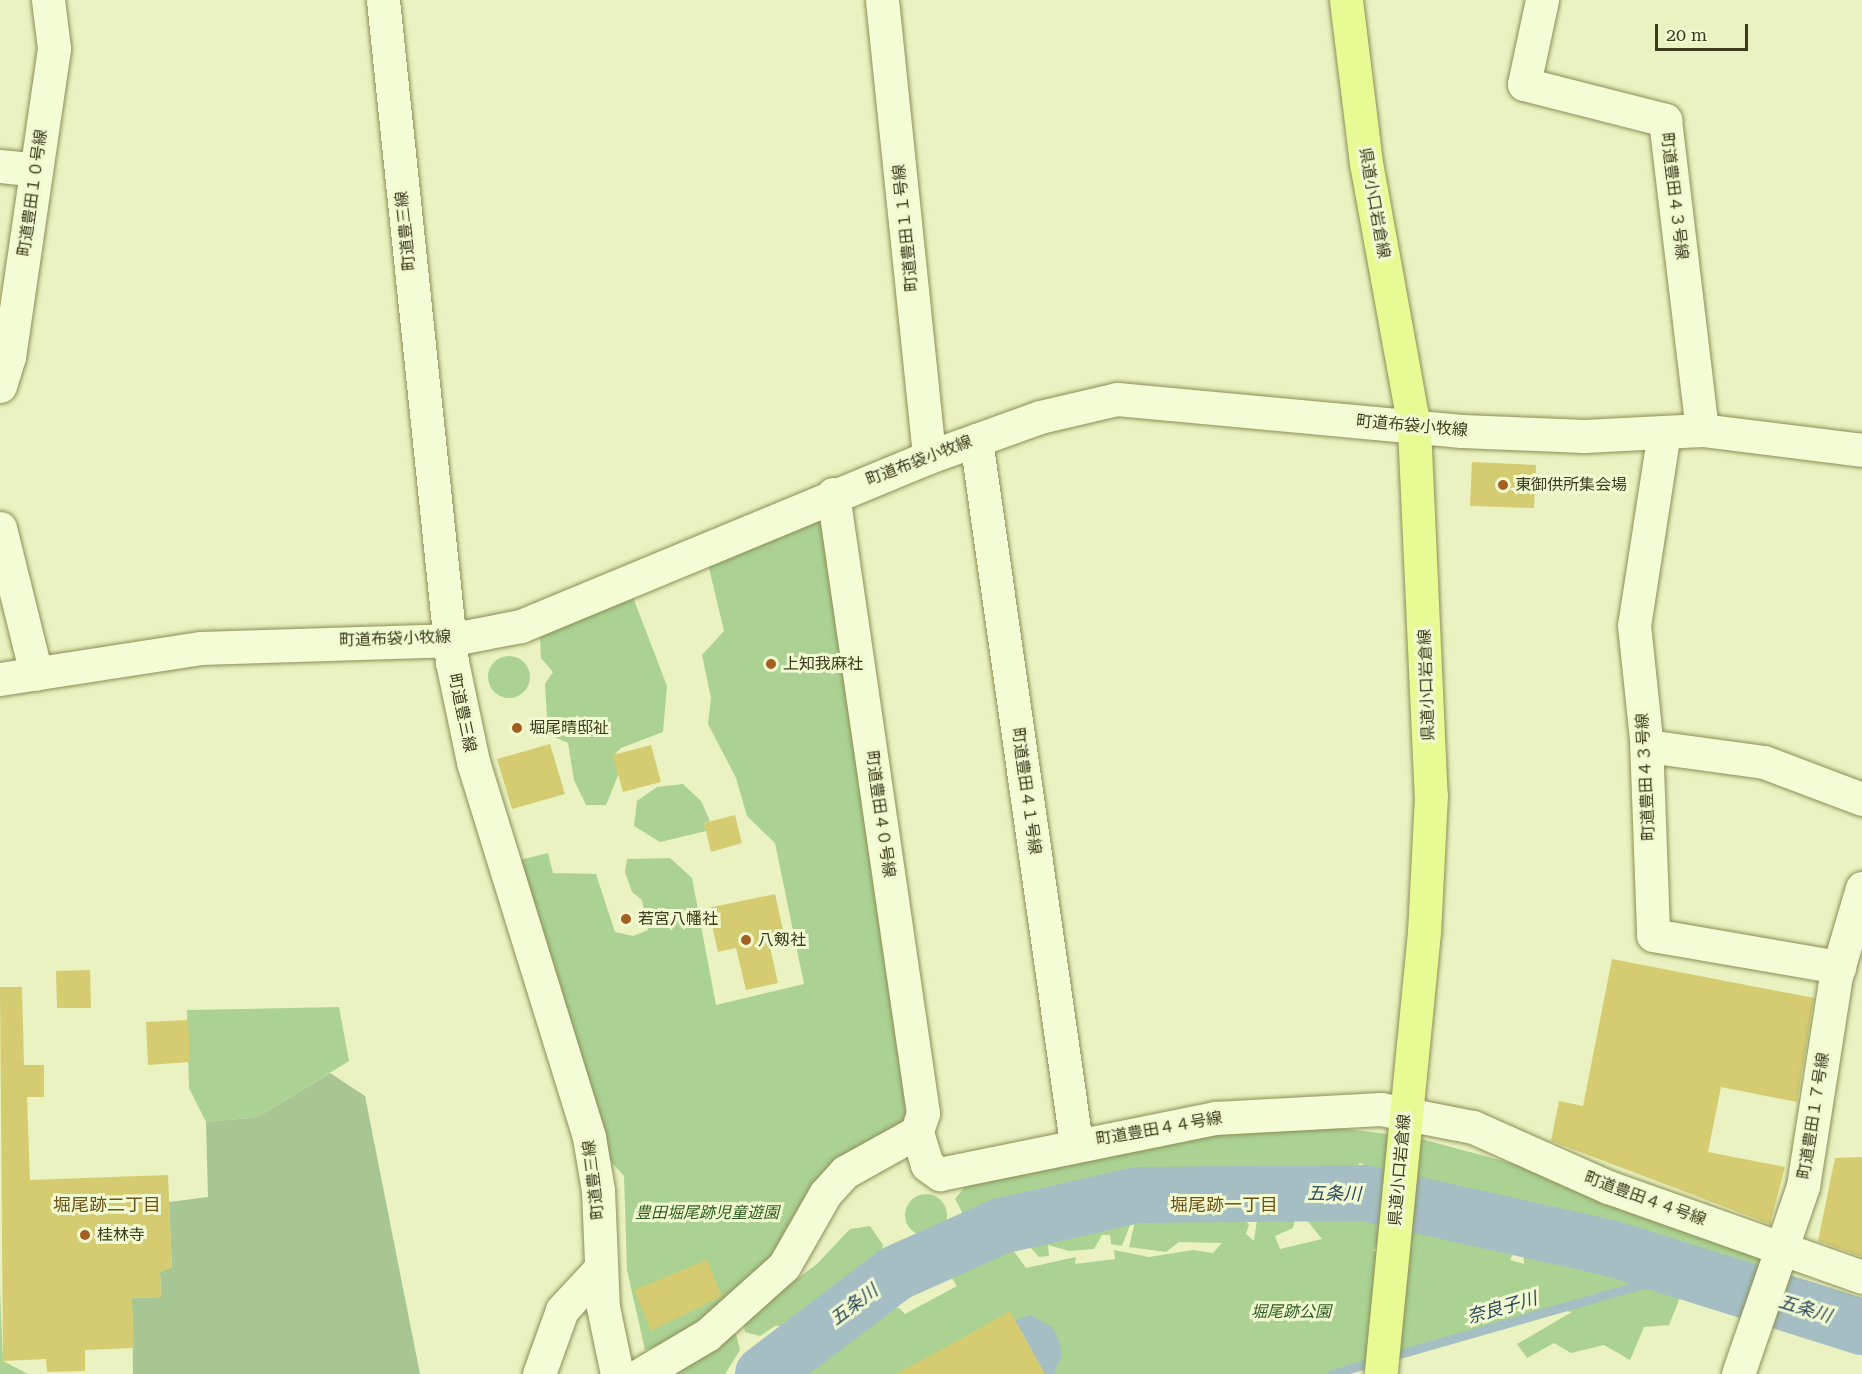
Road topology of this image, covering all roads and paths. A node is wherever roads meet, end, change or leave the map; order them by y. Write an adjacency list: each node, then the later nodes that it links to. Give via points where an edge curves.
1 (48, 0): 7 (street, 町道豊田１０号線, via 54,48)
2 (383, 0): 17 (street, 町道豊三線)
3 (882, 0): 14 (street, 町道豊田１１号線)
4 (1346, 0): 9 (main road, 県道小口岩倉線, via 1366,164)
5 (1542, 0): 10 (street, 町道豊田４３号線, via 1524,84 1665,120)
6 (0, 166): 7 (street)
7 (36, 170): 8 (street, 町道豊田１０号線)
8 (0, 386)
9 (1414, 427): 11 (street, 町道布袋小牧線, via 1584,436); 12 (street, 町道布袋小牧線, via 1117,399); 24 (main road, 県道小口岩倉線, via 1431,795)
10 (1702, 430): 11 (street, 町道布袋小牧線); 13 (street, 町道布袋小牧線)
11 (1664, 432): 20 (street, 町道豊田４３号線, via 1634,625)
12 (976, 440): 14 (street, 町道布袋小牧線); 26 (street, 町道豊田４１号線)
13 (1862, 450)
14 (930, 457): 15 (street, 町道布袋小牧線)
15 (833, 494): 17 (street, 町道布袋小牧線, via 521,626); 25 (street, 町道豊田４０号線, via 923,1113)
16 (0, 528): 18 (street)
17 (448, 639): 18 (street, 町道布袋小牧線, via 200,648); 28 (street, 町道豊三線, via 473,762 589,1137 599,1208)
18 (36, 674): 19 (street, 町道布袋小牧線)
19 (0, 679)
20 (1647, 746): 21 (street, via 1764,762); 23 (street, 町道豊田４３号線, via 1653,935)
21 (1862, 799)
22 (1862, 888): 23 (street, 町道豊田１７号線)
23 (1839, 967): 27 (street, 町道豊田１７号線, via 1808,1166)
24 (1405, 1119): 26 (street, 町道豊田４４号線, via 1381,1108 1246,1115); 27 (street, 町道豊田４４号線, via 1473,1127 1608,1187); 33 (main road, 県道小口岩倉線)
25 (917, 1132): 26 (street, 町道豊田４４号線, via 927,1165 940,1174); 32 (street, via 845,1172 825,1194 784,1266 707,1335)
26 (1076, 1143)
27 (1780, 1253): 29 (street, 町道豊田４４号線); 34 (street, 町道豊田１７号線, via 1751,1327)
28 (600, 1269): 30 (street, via 562,1311); 31 (street, 町道豊三線)
29 (1862, 1277)
30 (539, 1374)
31 (617, 1374)
32 (641, 1374)
33 (1381, 1374)
34 (1738, 1374)

